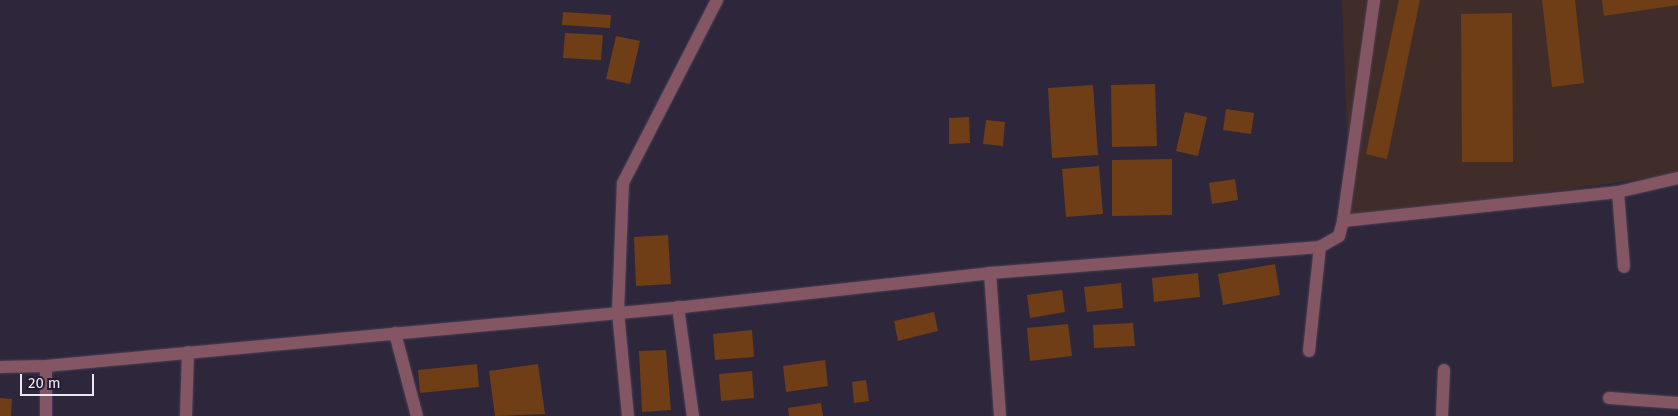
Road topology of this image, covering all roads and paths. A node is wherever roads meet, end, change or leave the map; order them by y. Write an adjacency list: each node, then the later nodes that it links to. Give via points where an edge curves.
1 (717, 0): 10 (street, via 623,183)
2 (1374, 0): 5 (street)
3 (1678, 178): 4 (street)
4 (1618, 192): 5 (street); 7 (street)
5 (1343, 221): 6 (street, via 1339,236)
6 (1320, 247): 8 (street); 12 (street)
7 (1624, 267)
8 (990, 273): 9 (street); 24 (street)
9 (678, 307): 10 (street); 23 (street)
10 (618, 312): 11 (street); 22 (street)
11 (394, 332): 13 (street); 21 (street)
12 (1309, 351)
13 (188, 352): 14 (street); 20 (street)
14 (46, 366): 15 (street); 19 (street)
15 (0, 367)
16 (1444, 370): 25 (street)
17 (1610, 398): 18 (street)
18 (1678, 403)
19 (46, 416)
20 (186, 416)
21 (417, 416)
22 (628, 416)
23 (693, 416)
24 (1000, 416)
25 (1442, 416)

